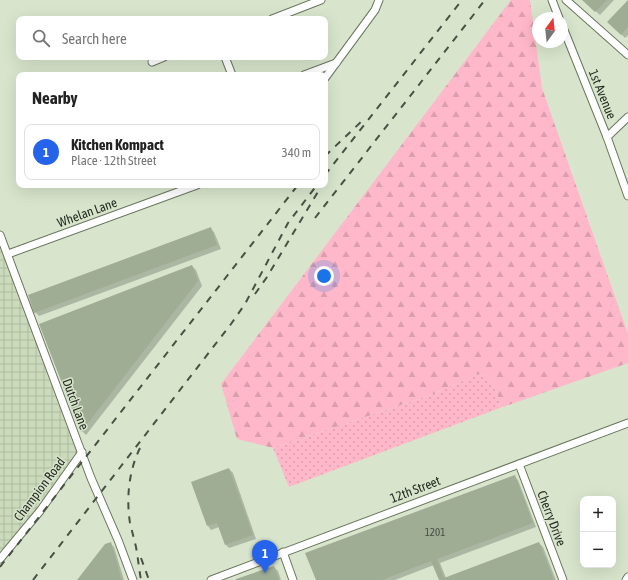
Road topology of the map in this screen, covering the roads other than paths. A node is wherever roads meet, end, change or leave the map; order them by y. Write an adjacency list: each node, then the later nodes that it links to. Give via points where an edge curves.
1 (321, 0): 6 (street)
2 (379, 0): 12 (street, via 376,10)
3 (552, 0): 5 (street)
4 (566, 0): 8 (street)
5 (557, 12)
6 (280, 16)
7 (568, 40): 17 (street, 1st Avenue)
8 (628, 54)
9 (157, 60): 11 (street)
10 (226, 60): 13 (street)
11 (152, 62)
12 (336, 63): 14 (street); 15 (street)
13 (231, 72)
14 (312, 72)
15 (328, 74)
16 (628, 117): 17 (street)
17 (607, 137): 19 (street, 1st Avenue)
18 (179, 188): 21 (street, Whelan Lane)
19 (628, 196)
20 (0, 235): 21 (street, Dutch Lane)
21 (8, 254): 23 (street, Dutch Lane)
22 (628, 423): 24 (street, 12th Street)
23 (82, 452): 26 (street, Champion Road, via 40,511); 28 (street, Dutch Lane)
24 (519, 464): 25 (street, 12th Street); 31 (street, Cherry Drive)
25 (283, 552): 29 (street, 12th Street); 30 (street)
26 (0, 559)
27 (628, 577): 32 (street)
28 (133, 580)
29 (211, 580)
30 (293, 580)
31 (563, 580)
32 (626, 580)

